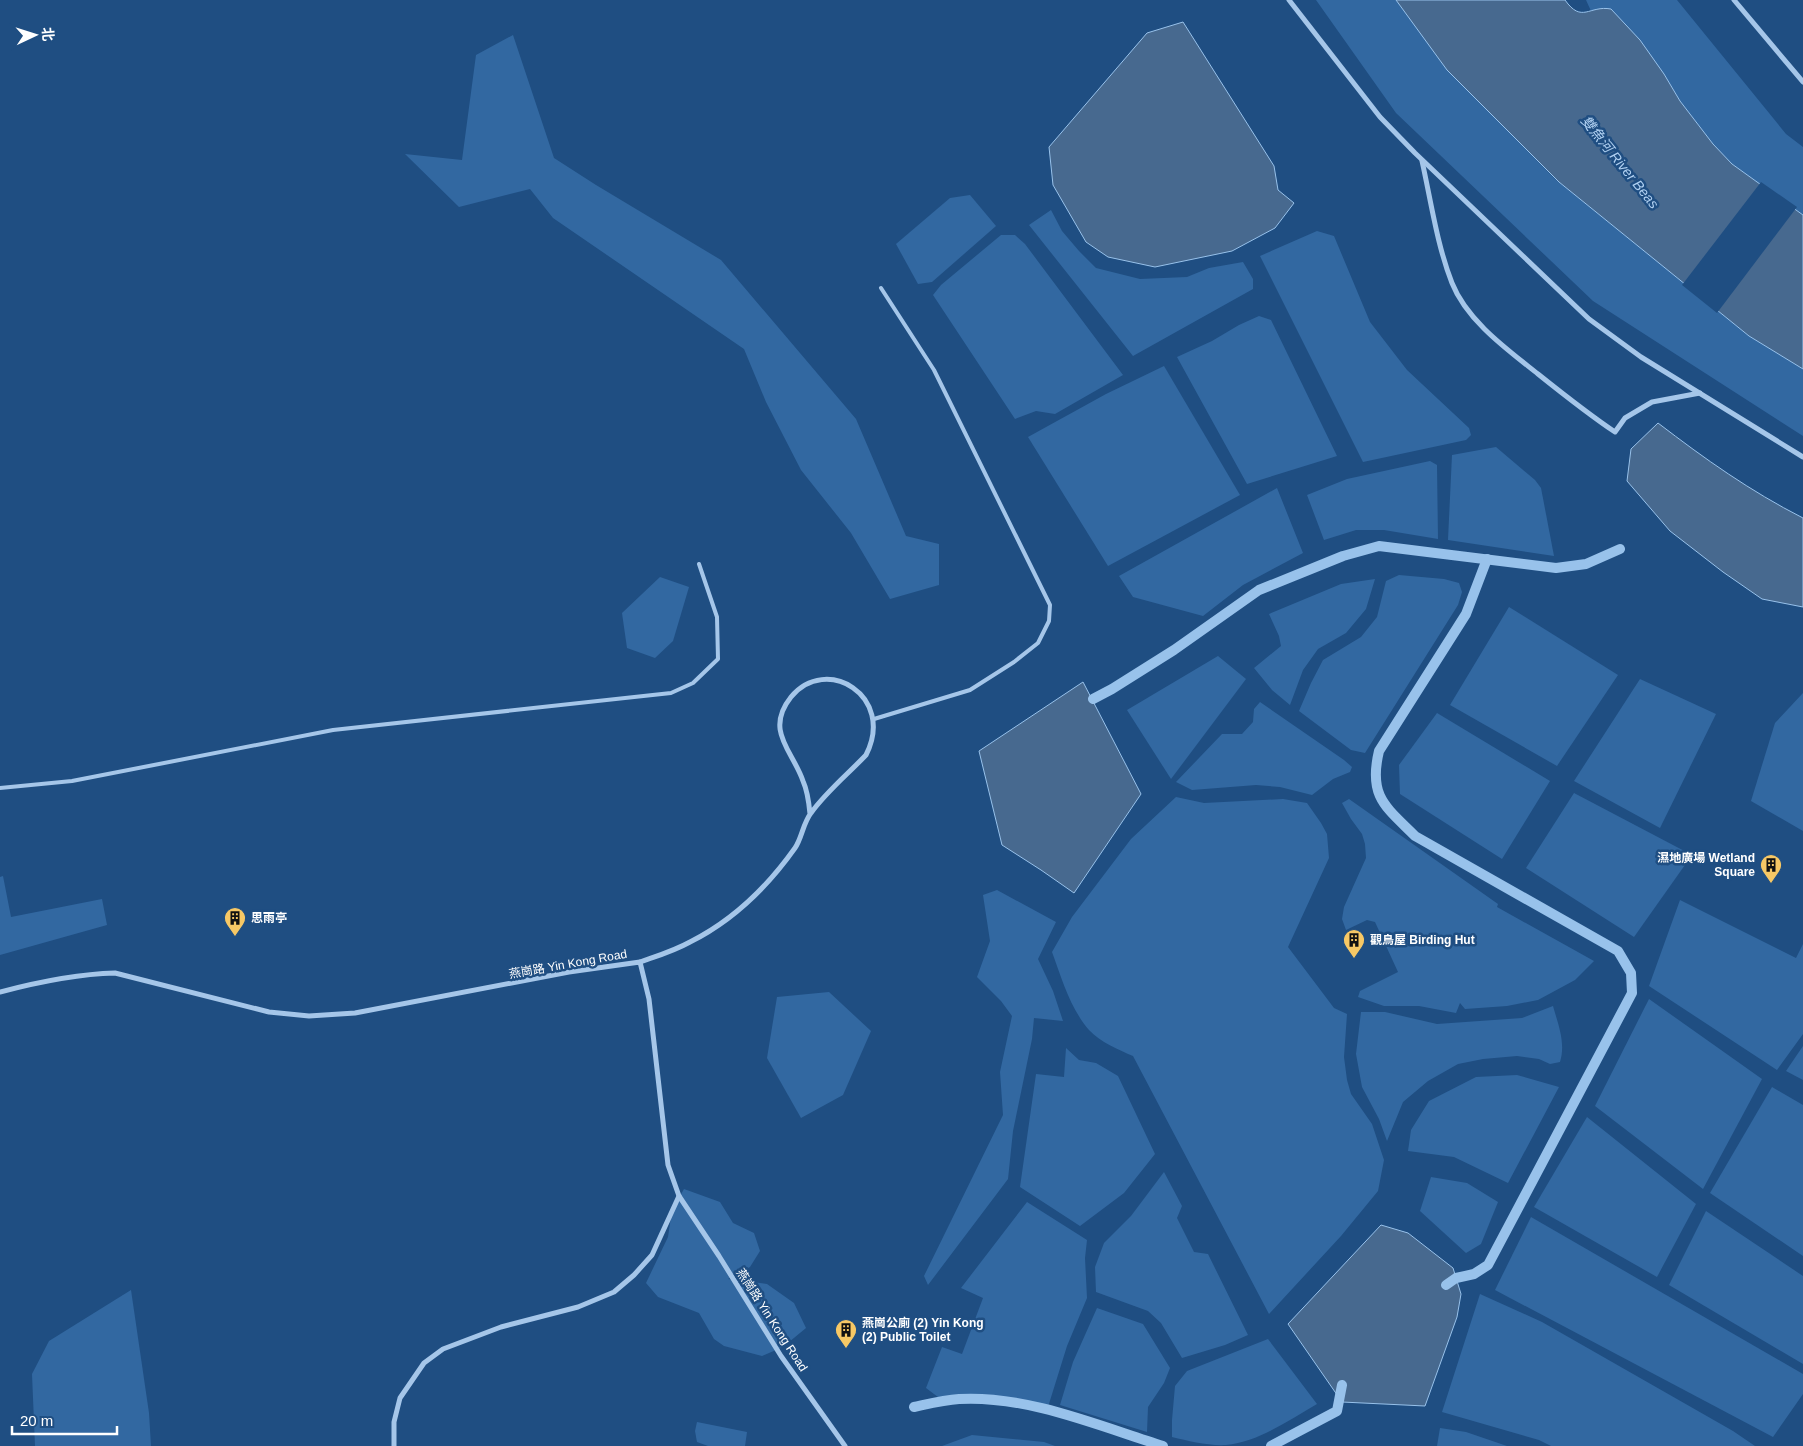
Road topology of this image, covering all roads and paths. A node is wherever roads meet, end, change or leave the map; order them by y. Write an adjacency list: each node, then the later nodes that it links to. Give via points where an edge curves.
1 (1289, 0): 4 (street, via 1380,117)
2 (1734, 0): 3 (street)
3 (1803, 82)
4 (1422, 160): 6 (street, via 1588,319); 6 (street, via 1453,284 1468,310 1502,346 1614,432 1625,418 1652,402)
5 (881, 288): 9 (lane, via 934,370 1050,605 1049,621 1038,643 1014,662 970,690)
6 (1700, 393): 7 (street)
7 (1803, 457)
8 (699, 564): 10 (lane, via 717,617 718,659 693,683 670,693 333,730 72,781)
9 (874, 719): 11 (street, via 874,732 866,755); 11 (street, via 861,694 838,681 809,683 790,698 780,724 781,737 803,780)
10 (0, 788)
11 (810, 814): 12 (street, via 797,846 757,893 692,942)
12 (640, 962): 13 (street, 燕崗路 Yin Kong Road, via 569,972 355,1013 309,1016 269,1012 115,974 41,981); 14 (street, 燕崗路 Yin Kong Road, via 649,999 668,1165)
13 (0, 992)
14 (679, 1196): 15 (street, via 652,1255 614,1292 578,1307 501,1327 443,1349 424,1363 400,1398 394,1422); 16 (street, 燕崗路 Yin Kong Road, via 781,1356)
15 (394, 1446)
16 (845, 1446)

